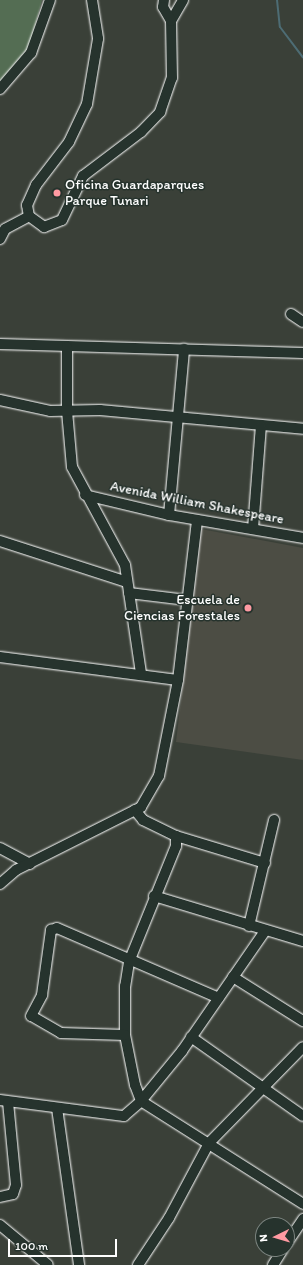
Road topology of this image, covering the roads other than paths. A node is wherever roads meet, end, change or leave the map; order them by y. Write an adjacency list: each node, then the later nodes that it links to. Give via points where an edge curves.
1 (50, 0): 6 (street, via 31,53)
2 (92, 0): 7 (street, via 98,39 87,104 69,142 33,189 27,205)
3 (164, 0): 5 (street, via 163,7)
4 (183, 0): 5 (street)
5 (171, 20): 7 (street, via 172,78 160,112 78,182 62,220 44,227)
6 (0, 89)
7 (30, 216): 8 (street, via 5,229)
8 (0, 239)
9 (291, 314): 10 (street)
10 (303, 322)
11 (0, 344): 12 (street)
12 (67, 347): 13 (street); 16 (street)
13 (184, 349): 14 (street); 17 (street)
14 (303, 352)
15 (0, 400): 16 (street)
16 (67, 411): 17 (street, via 100,410); 20 (street, via 72,467)
17 (177, 417): 18 (street); 21 (street)
18 (261, 426): 19 (street); 23 (street)
19 (303, 429)
20 (85, 495): 21 (street, Avenida William Shakespeare); 26 (street, via 119,552)
21 (169, 515): 22 (street, Avenida William Shakespeare)
22 (197, 520): 23 (street, Avenida William Shakespeare); 28 (street)
23 (253, 529): 24 (street, Avenida William Shakespeare)
24 (303, 538)
25 (0, 542): 26 (street)
26 (128, 582): 27 (street)
27 (129, 593): 28 (street); 30 (street)
28 (187, 600): 31 (street)
29 (0, 657): 30 (street, via 62,667)
30 (141, 673): 31 (street)
31 (178, 680): 32 (street, via 159,776 141,807)
32 (134, 810): 34 (street, via 143,820); 37 (street)
33 (274, 820): 36 (street)
34 (176, 836): 36 (street); 39 (street, via 176,846)
35 (0, 848): 37 (street)
36 (265, 863): 40 (street)
37 (30, 864): 38 (street)
38 (0, 884)
39 (154, 896): 40 (street); 43 (street)
40 (249, 926): 41 (street)
41 (265, 931): 42 (street); 44 (street)
42 (303, 942)
43 (129, 962): 45 (street); 47 (street); 47 (street, via 57,928 51,930 42,995 31,1016 61,1033)
44 (233, 977): 45 (street); 46 (street)
45 (219, 998): 48 (street)
46 (303, 1021)
47 (125, 1035): 52 (street)
48 (190, 1037): 50 (street); 52 (street)
49 (303, 1047): 50 (street)
50 (264, 1088): 54 (street); 55 (street)
51 (4, 1101): 53 (street); 56 (street, via 16,1185 13,1194)
52 (141, 1102): 53 (street, via 124,1116); 55 (street)
53 (57, 1108): 62 (street)
54 (303, 1116)
55 (209, 1143): 57 (street); 63 (street, via 169,1218)
56 (0, 1197)
57 (303, 1204)
58 (303, 1219): 60 (street)
59 (0, 1225): 61 (street)
60 (295, 1231)
61 (48, 1265)
62 (79, 1265)
63 (138, 1265)

